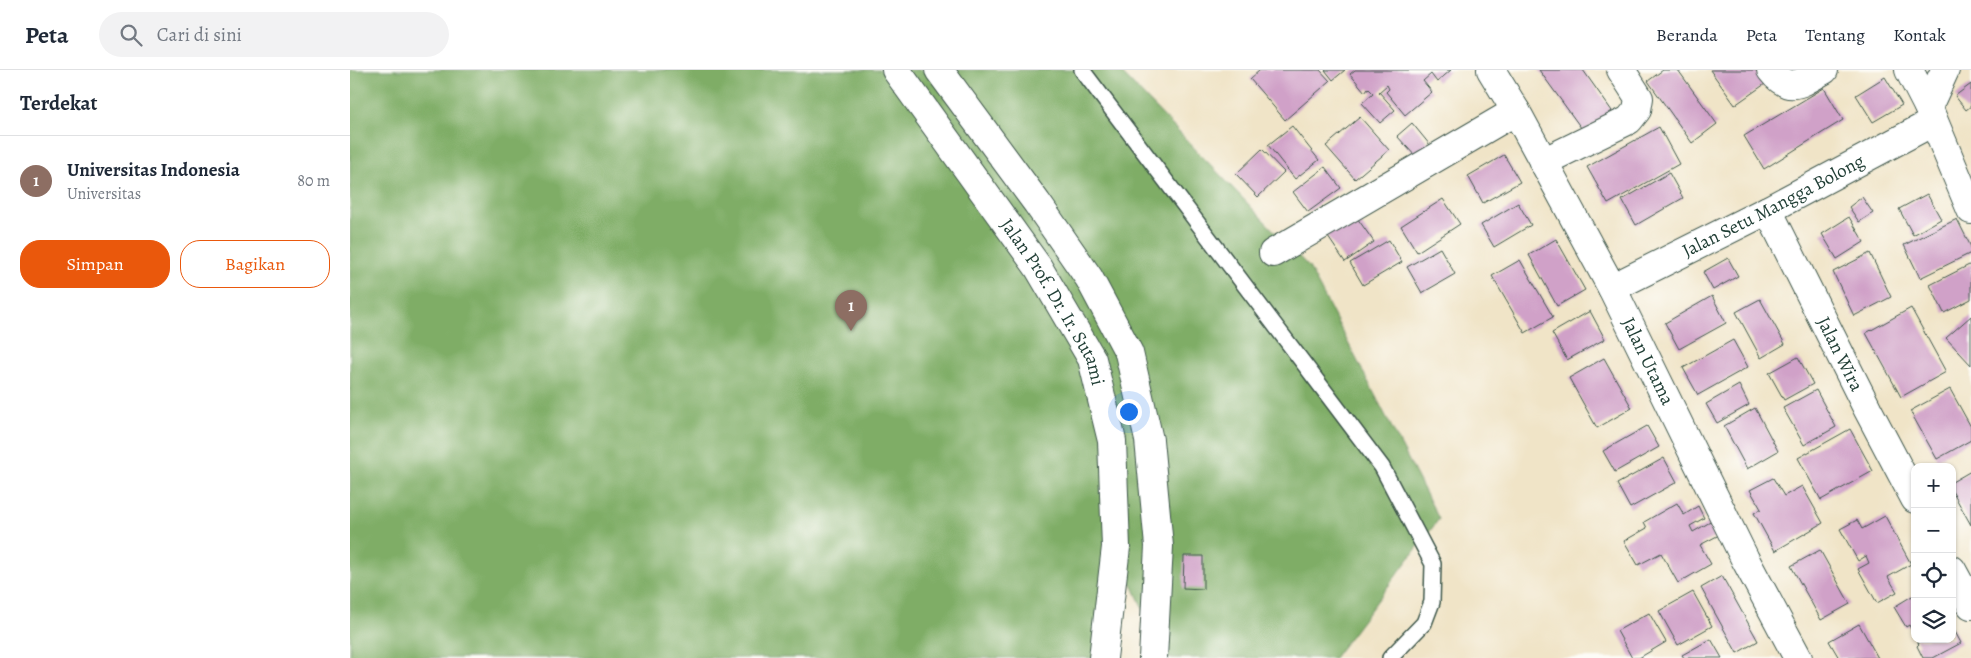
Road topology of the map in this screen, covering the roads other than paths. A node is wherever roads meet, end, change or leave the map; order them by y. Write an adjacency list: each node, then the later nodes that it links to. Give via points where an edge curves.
1 (896, 70): 20 (street, Jalan Prof. Dr. Ir. Sutami, via 1038,267 1092,359 1112,441 1116,547)
2 (938, 70): 21 (street, Jalan Prof. Dr. Ir. Sutami, via 1089,278 1129,353 1149,440 1158,536)
3 (1082, 70): 22 (lane, via 1382,467 1429,555 1433,564 1432,602 1424,623)
4 (1491, 70): 10 (street, Jalan Utama)
5 (1621, 70): 12 (street, via 1639,98 1637,110 1629,120)
6 (1771, 70): 7 (street, via 1788,86)
7 (1824, 70)
8 (1909, 70): 11 (street)
9 (1945, 70): 11 (street)
10 (1516, 111): 12 (street, Jalan Utama); 15 (street)
11 (1931, 115): 13 (street, Jalan Setu Mangga Bolong); 14 (street)
12 (1543, 162): 16 (street, Jalan Utama)
13 (1768, 210): 16 (street, Jalan Setu Mangga Bolong); 17 (street, Jalan Wira)
14 (1971, 210)
15 (1273, 253)
16 (1612, 288): 23 (street, Jalan Utama, via 1740,550)
17 (1911, 491)
18 (1956, 577): 19 (street)
19 (1971, 605)
20 (1103, 658)
21 (1153, 658)
22 (1390, 658)
23 (1798, 658)

